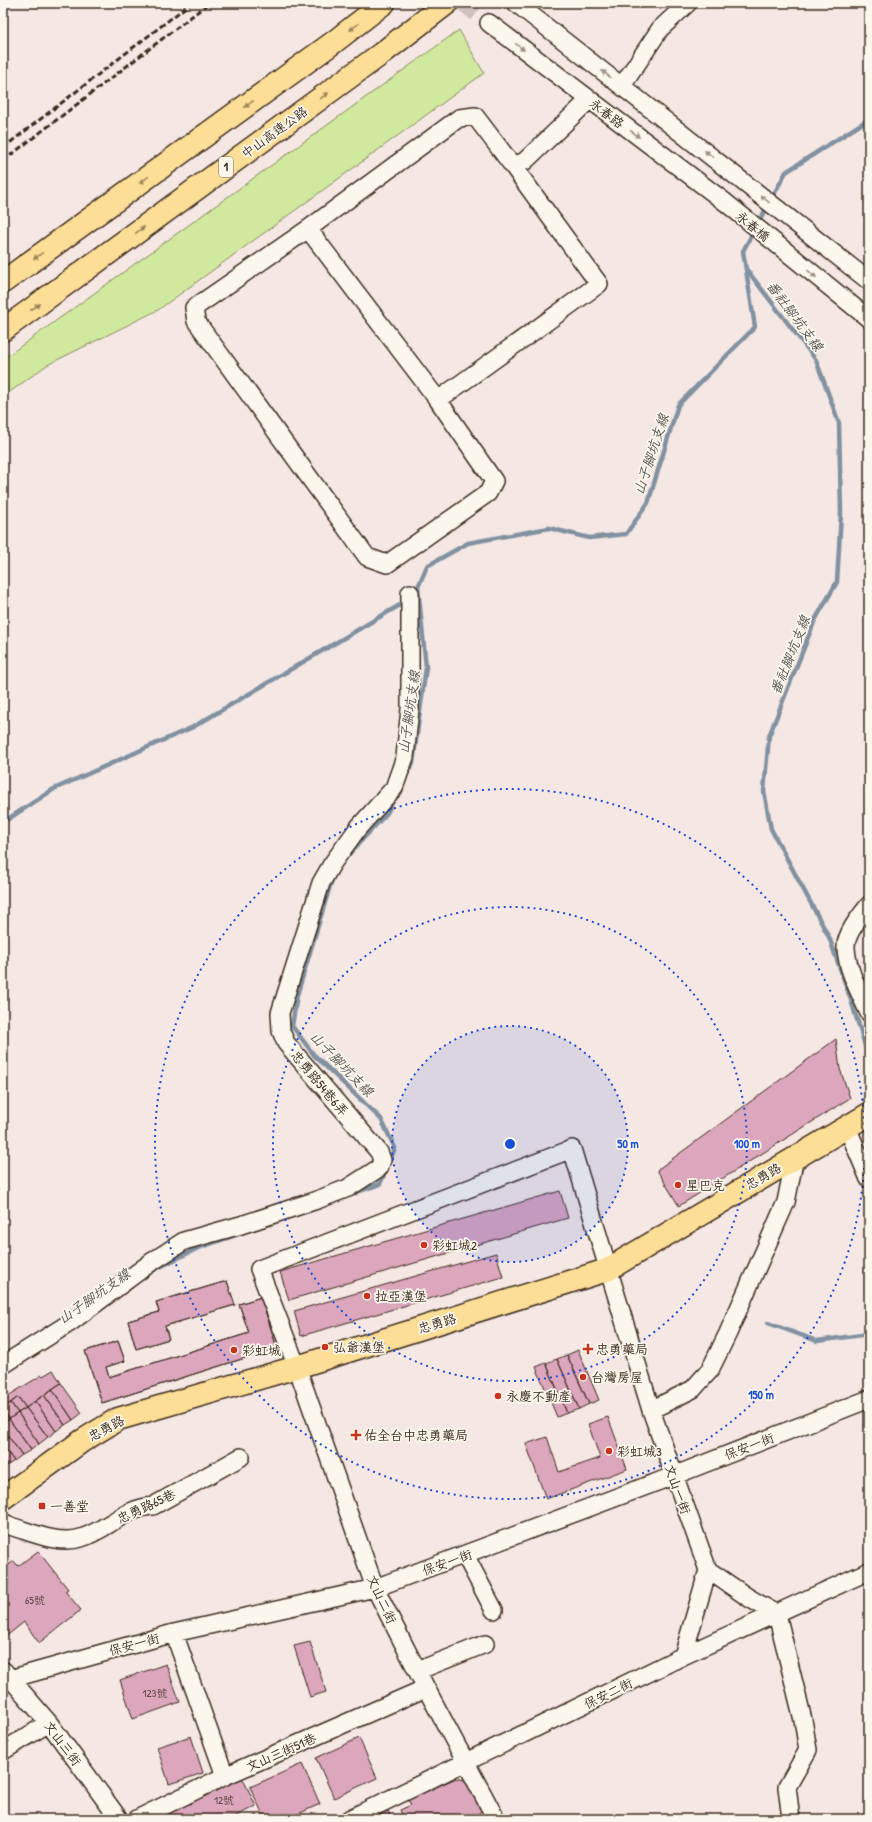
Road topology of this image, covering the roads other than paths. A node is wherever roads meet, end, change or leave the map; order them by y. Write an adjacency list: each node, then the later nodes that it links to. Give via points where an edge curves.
1 (384, 3): 12 (main road, one-way to 12)
2 (447, 3): 14 (main road, 中山高速公路 / 1, one-way to 2)
3 (516, 3): 6 (street, one-way to 3)
4 (688, 3): 6 (street, via 660,29)
5 (489, 23): 7 (street, 永春路, one-way to 7)
6 (622, 86): 11 (street, one-way to 6)
7 (589, 100): 8 (street, via 525,161); 9 (street, 永春路, one-way to 9)
8 (513, 166): 10 (street, via 475,116 459,118); 15 (street, via 599,284)
9 (725, 202): 13 (street, 永春橋, one-way to 13)
10 (308, 229): 15 (street); 15 (street, via 194,308 196,321 367,557 387,564 488,493 494,481)
11 (869, 281)
12 (3, 282)
13 (869, 319)
14 (3, 330)
15 (438, 400)
16 (410, 593): 23 (street, 忠勇路54巷6弄, via 410,709 405,757 394,788 358,828 321,883 280,1013 281,1031 286,1043 379,1152 382,1160 379,1168 348,1188 317,1200 184,1241 71,1322)
17 (869, 905): 18 (street, via 854,924 845,947 852,974)
18 (869, 1013)
19 (859, 1120): 20 (main road, 忠勇路); 21 (street)
20 (795, 1156): 22 (main road, 忠勇路); 26 (street, via 786,1202 710,1370 693,1389)
21 (869, 1179)
22 (607, 1270): 24 (main road, 忠勇路); 24 (street, 文山二街, via 572,1150 259,1268); 26 (street, 文山一街)
23 (3, 1365)
24 (297, 1367): 29 (main road, 忠勇路, via 118,1419 82,1441); 34 (street, 文山二街)
25 (869, 1400): 28 (street, 保安一街)
26 (651, 1410): 28 (street, 文山一街)
27 (240, 1457): 30 (street, 忠勇路65巷, via 153,1506 140,1507 80,1539 56,1540)
28 (673, 1476): 31 (street, 保安一街); 32 (street, 文山一街)
29 (3, 1498)
30 (3, 1522)
31 (465, 1555): 34 (street, 保安一街); 35 (street)
32 (708, 1570): 36 (street); 39 (street)
33 (869, 1571): 36 (street, 保安二街)
34 (375, 1588): 37 (street, 保安一街); 40 (street, 文山二街)
35 (494, 1610)
36 (777, 1614): 39 (street, 保安二街); 51 (street, via 808,1750 787,1787)
37 (174, 1633): 41 (street, 保安一街); 46 (street)
38 (485, 1644): 40 (street)
39 (683, 1656): 45 (street, 保安二街)
40 (417, 1671): 42 (street, 文山二街)
41 (6, 1674): 43 (street, 文山三街)
42 (426, 1688): 45 (street, 文山二街); 46 (street, 文山三街51巷)
43 (49, 1723): 44 (street); 47 (street, 文山三街)
44 (3, 1752)
45 (466, 1763): 49 (street, 保安二街); 50 (street, 文山二街)
46 (225, 1776): 48 (street, 文山三街51巷)
47 (118, 1819)
48 (137, 1819)
49 (349, 1819)
50 (496, 1819)
51 (791, 1819)

